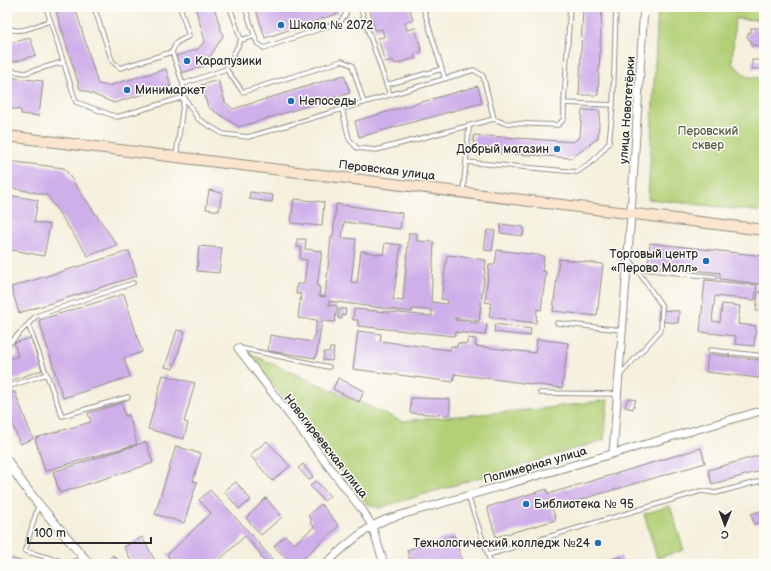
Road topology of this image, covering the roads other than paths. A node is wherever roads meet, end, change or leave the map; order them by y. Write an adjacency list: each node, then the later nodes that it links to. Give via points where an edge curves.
1 (46, 7): 12 (lane)
2 (94, 7): 16 (lane, via 112,61 120,68)
3 (180, 7): 16 (lane, via 189,36 176,43)
4 (230, 7): 15 (lane)
5 (245, 7): 14 (lane)
6 (347, 7): 14 (lane, via 346,14 340,22 264,48)
7 (360, 7): 23 (lane)
8 (422, 7): 19 (lane)
9 (570, 7): 27 (lane)
10 (616, 7): 28 (lane)
11 (644, 7): 36 (street, улица Новотетёрки)
12 (50, 21): 13 (lane, via 20,31); 17 (lane)
13 (7, 27)
14 (255, 36): 15 (lane)
15 (241, 40): 18 (lane)
16 (172, 52): 22 (lane)
17 (63, 62): 20 (lane, via 25,72); 25 (lane, via 76,102 116,117)
18 (226, 69): 22 (lane); 26 (lane, via 243,92 342,61 352,65)
19 (442, 69): 21 (lane); 23 (lane)
20 (7, 70)
21 (445, 79): 24 (lane); 30 (lane, via 474,70 483,76)
22 (183, 84): 25 (lane)
23 (386, 85): 24 (lane)
24 (390, 95): 26 (lane)
25 (184, 97): 29 (lane, via 198,119 223,134 248,137); 33 (lane)
26 (364, 103): 29 (lane)
27 (564, 103): 28 (lane); 30 (lane, via 564,120 558,125 504,123)
28 (613, 105): 34 (lane, via 609,143 594,161 577,172)
29 (342, 109): 31 (lane, via 349,139 357,148 370,150)
30 (494, 120): 31 (lane)
31 (469, 126): 34 (lane)
32 (7, 136): 33 (main road, Перовская улица)
33 (176, 157): 35 (main road, Перовская улица)
34 (466, 162): 35 (lane)
35 (462, 192): 36 (main road, Перовская улица)
36 (632, 214): 37 (main road, Перовская улица); 38 (street, улица Новотетёрки)
37 (764, 230)
38 (628, 257): 39 (lane); 44 (street, улица Новотетёрки)
39 (635, 268): 40 (lane); 51 (lane, via 662,306 661,330)
40 (715, 277)
41 (133, 283): 43 (lane, via 36,316)
42 (557, 323): 44 (lane)
43 (28, 324): 45 (lane); 50 (lane)
44 (622, 330): 51 (street, улица Новотетёрки)
45 (7, 346)
46 (238, 348): 49 (lane); 63 (street, Новогиреевская улица)
47 (710, 350): 48 (lane)
48 (764, 356)
49 (329, 367)
50 (47, 374): 52 (lane); 56 (lane, via 62,416)
51 (619, 376): 54 (street, улица Новотетёрки)
52 (7, 387)
53 (540, 393): 54 (lane)
54 (618, 394): 58 (street, улица Новотетёрки)
55 (764, 394): 57 (lane)
56 (128, 397)
57 (763, 410): 58 (street, Полимерная улица)
58 (613, 453): 61 (street, Полимерная улица)
59 (7, 460): 62 (street)
60 (764, 480): 64 (lane, via 716,493 701,491)
61 (468, 496): 63 (street, Полимерная улица, via 387,519); 64 (lane)
62 (38, 505): 65 (street); 65 (lane, via 26,551 67,563)
63 (372, 526): 67 (street, Полимерная улица); 68 (street, Новогиреевская улица)
64 (488, 555): 69 (lane)
65 (87, 561)
66 (764, 562): 70 (lane)
67 (325, 564)
68 (384, 564)
69 (491, 564)
70 (758, 564)

